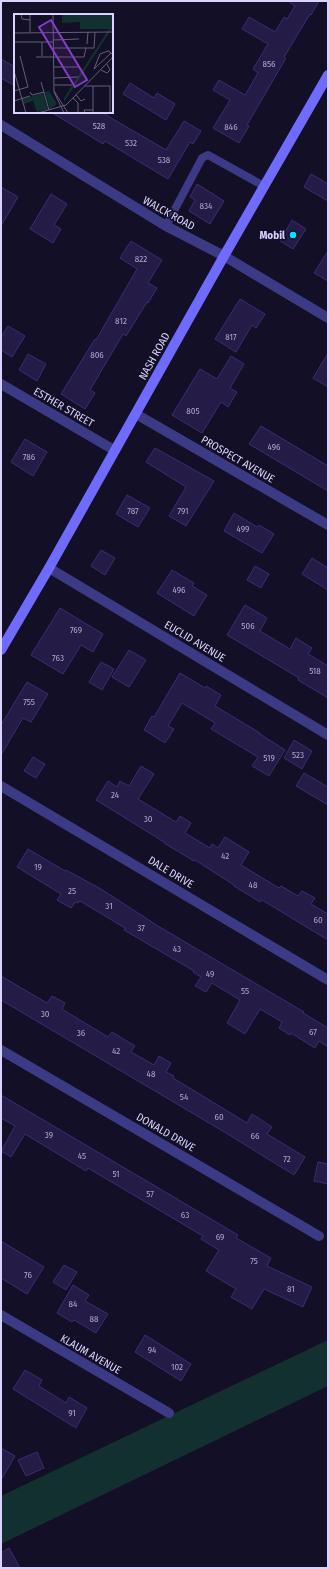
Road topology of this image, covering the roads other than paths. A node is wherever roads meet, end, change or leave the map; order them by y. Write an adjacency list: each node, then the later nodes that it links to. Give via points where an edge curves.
1 (328, 75): 3 (main road, NASH ROAD)
2 (1, 125): 4 (street, WALCK ROAD)
3 (264, 186): 4 (lane, via 208,155 202,158); 5 (main road, NASH ROAD)
4 (166, 226): 5 (street, WALCK ROAD)
5 (224, 256): 6 (street, WALCK ROAD); 8 (main road, NASH ROAD)
6 (328, 318)
7 (1, 384): 9 (street, ESTHER STREET)
8 (136, 414): 9 (main road, NASH ROAD); 10 (street, PROSPECT AVENUE)
9 (114, 450): 11 (main road, NASH ROAD)
10 (328, 525)
11 (49, 568): 12 (main road, NASH ROAD); 13 (street, EUCLID AVENUE)
12 (1, 650)
13 (328, 735)
14 (1, 786): 15 (street, DALE DRIVE)
15 (328, 980)
16 (1, 1050): 17 (street, DONALD DRIVE)
17 (319, 1236)
18 (1, 1315): 19 (street, KLAUM AVENUE)
19 (169, 1413)

